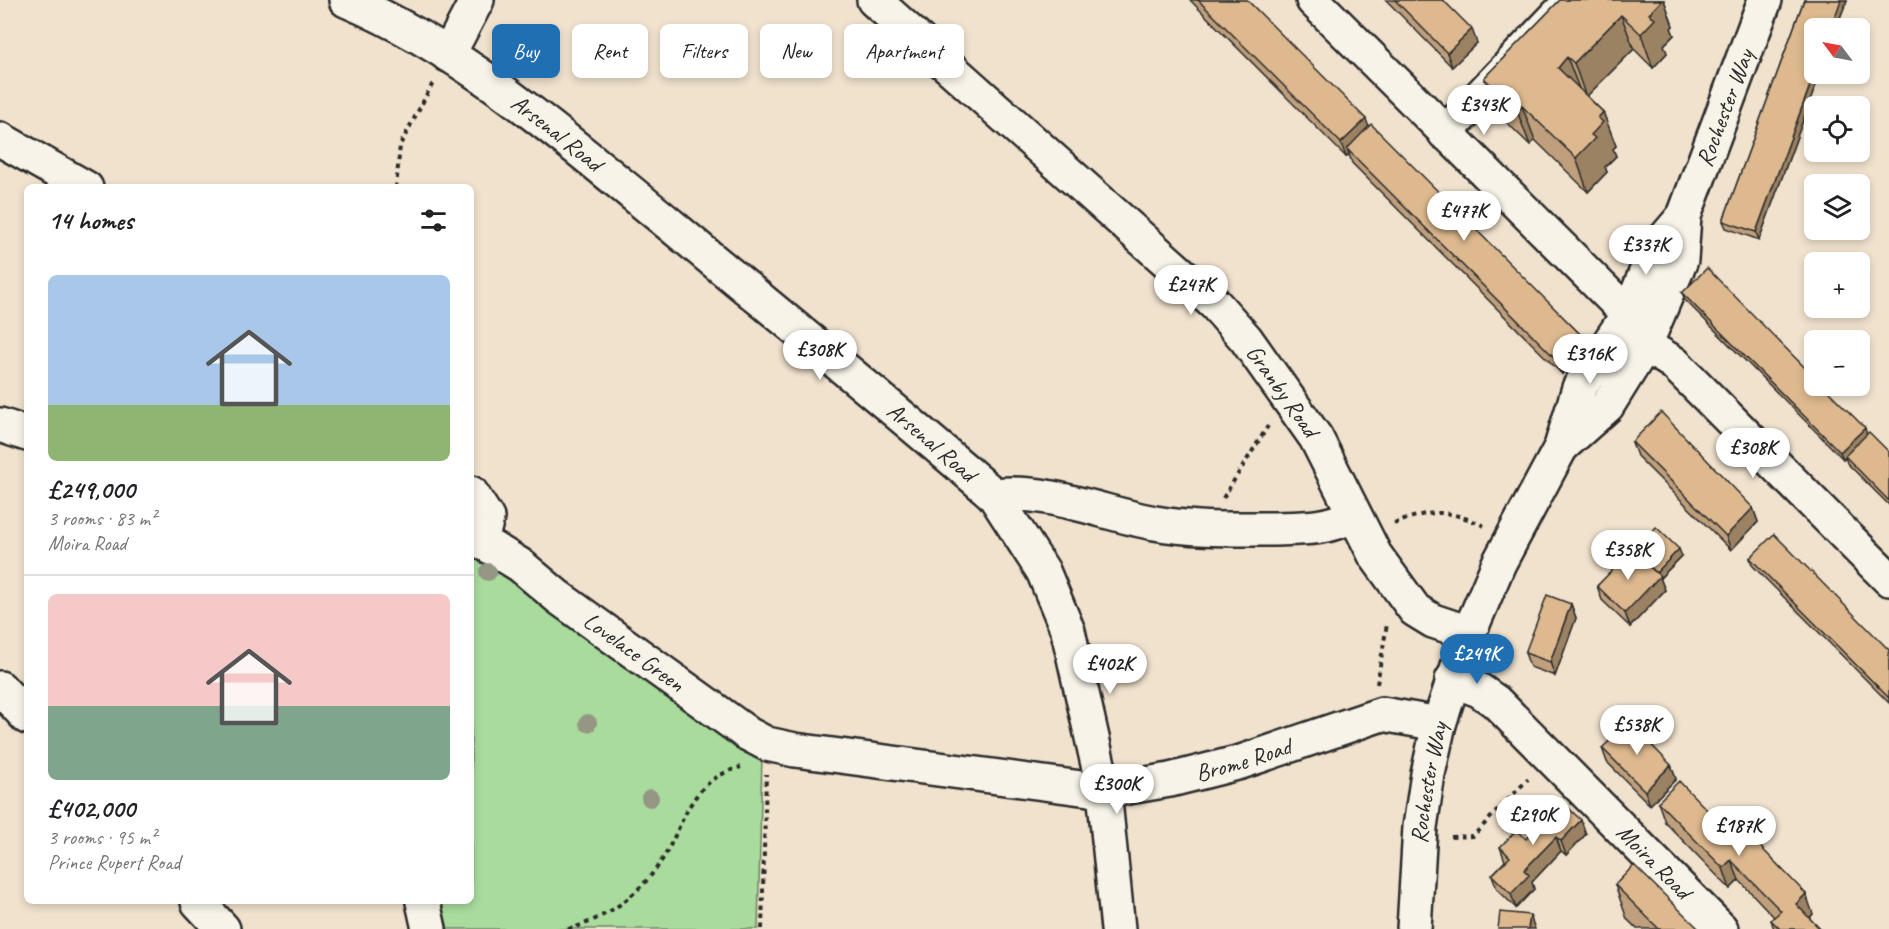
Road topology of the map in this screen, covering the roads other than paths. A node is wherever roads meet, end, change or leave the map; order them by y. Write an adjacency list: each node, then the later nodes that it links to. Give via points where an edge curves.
1 (346, 0): 7 (street, Arsenal Road)
2 (477, 0): 7 (street)
3 (874, 0): 19 (street, Granby Road, via 1215,304 1246,339 1316,438)
4 (1313, 0): 8 (street)
5 (1572, 0): 8 (street)
6 (1765, 0): 11 (street, Rochester Way)
7 (448, 55): 17 (street, Arsenal Road, via 541,119)
8 (1445, 133): 12 (street, via 1619,305)
9 (0, 139): 10 (street)
10 (79, 184)
11 (1684, 216): 12 (street, Rochester Way, via 1655,250); 13 (street, Rochester Way, via 1681,260)
12 (1630, 310): 16 (street, Rochester Way, via 1579,388)
13 (1645, 345): 16 (street, Rochester Way, via 1607,406); 21 (street, via 1674,363)
14 (0, 425): 15 (street)
15 (24, 433)
16 (1561, 447): 22 (street, Rochester Way, via 1511,540)
17 (994, 495): 19 (street, Arsenal Road, via 1021,492 1155,523 1221,529); 28 (street, via 1043,571 1068,631)
18 (474, 498): 20 (street, Lovelace Green, via 487,518)
19 (1360, 527): 22 (street, Granby Road, via 1414,610 1432,621)
20 (476, 538): 27 (street, Lovelace Green)
21 (1889, 579)
22 (1469, 633): 23 (street, Rochester Way)
23 (1452, 680): 26 (street, Rochester Way); 35 (street, Moira Road, via 1479,690 1496,702)
24 (0, 688): 25 (street)
25 (24, 714)
26 (1439, 724): 28 (street, Brome Road, via 1382,714 1241,762); 34 (street, Rochester Way, via 1419,838)
27 (781, 747): 28 (street, Brome Road)
28 (1104, 791): 33 (street)
29 (200, 904): 31 (street)
30 (423, 904): 32 (street)
31 (223, 929)
32 (429, 929)
33 (1118, 929)
34 (1414, 929)
35 (1721, 929)

